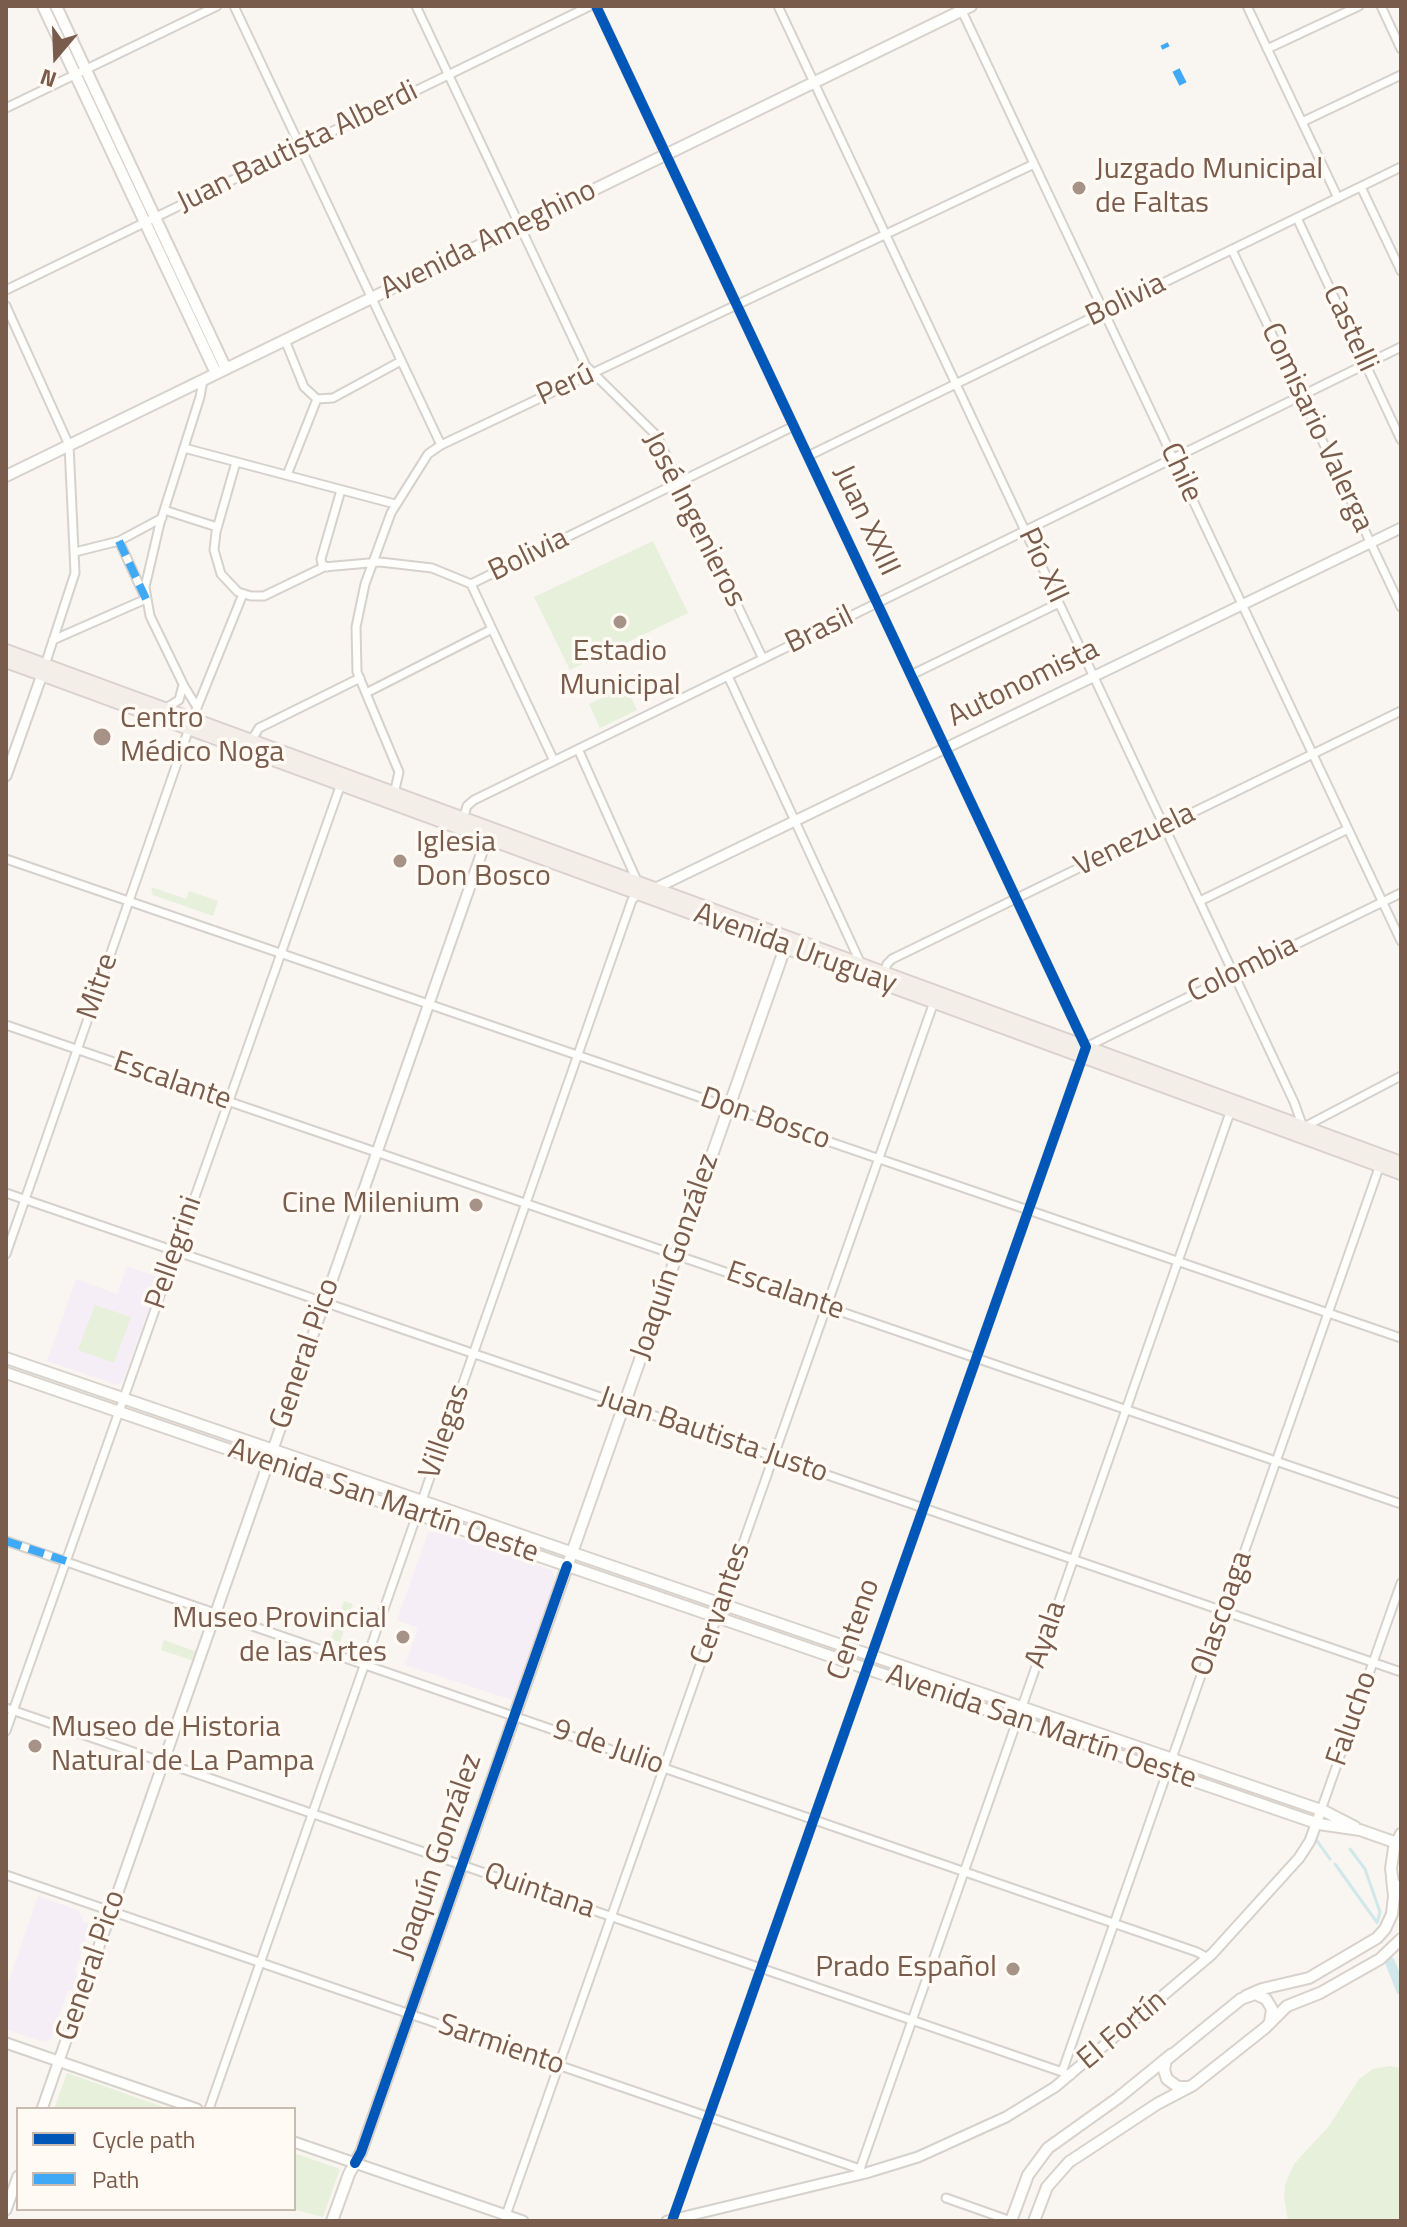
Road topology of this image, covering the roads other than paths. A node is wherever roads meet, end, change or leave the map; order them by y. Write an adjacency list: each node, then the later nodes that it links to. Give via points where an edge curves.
1 (43, 6): 15 (main road)
2 (56, 6): 15 (main road)
3 (217, 6): 15 (street)
4 (234, 6): 21 (street)
5 (416, 6): 16 (street, José Ingenieros)
6 (593, 6): 16 (street, Juan Bautista Alberdi); 22 (street, Juan XXIII)
7 (778, 6): 18 (street, Pío XII)
8 (1247, 6): 13 (street)
9 (1359, 6): 12 (street)
10 (1381, 6): 14 (street)
11 (964, 8): 18 (main road, Avenida Ameghino); 23 (street, Chile)
12 (1340, 10): 13 (street)
13 (1267, 49): 20 (street)
14 (1401, 49)
15 (81, 72): 19 (street); 28 (main road)
16 (448, 75): 21 (street, Juan Bautista Alberdi); 29 (street, José Ingenieros)
17 (1401, 75): 20 (street)
18 (814, 83): 22 (main road, Avenida Ameghino); 30 (street, Pío XII)
19 (6, 108)
20 (1302, 122): 26 (street)
21 (300, 147): 28 (street, Juan Bautista Alberdi); 34 (street)
22 (666, 155): 29 (main road, Avenida Ameghino); 35 (street, Juan XXIII)
23 (1034, 164): 30 (street, Perú); 37 (street, Chile)
24 (1401, 167): 25 (street, Bolivia)
25 (1361, 187): 26 (street, Bolivia); 32 (street)
26 (1338, 198): 27 (street, Bolivia)
27 (1297, 218): 31 (street, Bolivia); 41 (street, Castelli)
28 (150, 220): 33 (street, Juan Bautista Alberdi); 42 (main road)
29 (520, 226): 34 (main road, Avenida Ameghino); 43 (street, José Ingenieros, via 586,366)
30 (885, 234): 35 (street, Perú); 45 (street, Pío XII)
31 (1232, 250): 37 (street, Bolivia); 46 (street, Comisario Valerga)
32 (1401, 271)
33 (6, 290)
34 (371, 298): 38 (main road, Avenida Ameghino); 40 (street)
35 (737, 305): 43 (street, Perú); 48 (street, Juan XXIII)
36 (6, 306): 50 (street)
37 (1104, 312): 45 (street, Bolivia); 54 (street, Chile)
38 (285, 340): 42 (main road, Avenida Ameghino); 47 (street, via 304,387)
39 (1401, 347): 41 (street, Brasil)
40 (401, 361): 47 (street, via 333,398); 51 (street)
41 (1366, 365): 46 (street, Brasil); 49 (street, Castelli)
42 (221, 371): 44 (main road, Avenida Ameghino)
43 (594, 372): 51 (street, Perú); 58 (street, José Ingenieros, via 657,436)
44 (203, 380): 50 (main road, Avenida Ameghino); 52 (street)
45 (956, 384): 53 (street, Bolivia); 64 (street, Pío XII)
46 (1301, 396): 54 (street, Brasil); 66 (street, Comisario Valerga)
47 (317, 399): 56 (street)
48 (794, 426): 53 (street, Juan XXIII); 58 (street, Bolivia)
49 (1401, 440)
50 (69, 445): 57 (main road, Avenida Ameghino); 67 (street)
51 (441, 445): 60 (street, Perú, via 424,459)
52 (184, 448): 55 (street); 61 (street)
53 (808, 456): 73 (street, Juan XXIII)
54 (1173, 459): 64 (street, Brasil); 75 (street, Chile)
55 (236, 462): 56 (street); 62 (street)
56 (287, 475): 59 (street)
57 (6, 476)
58 (679, 484): 70 (street, Bolivia); 80 (street, José Ingenieros)
59 (341, 490): 60 (street); 69 (street, via 321,559)
60 (395, 504): 68 (street, Perú)
61 (163, 514): 62 (street); 65 (street); 72 (street, via 146,575)
62 (217, 527): 71 (street, via 216,564)
63 (1401, 528): 66 (street, Autonomista)
64 (1025, 531): 73 (street, Brasil); 74 (street, Pío XII)
65 (119, 541): 67 (street); 72 (street)
66 (1371, 543): 75 (street, Autonomista); 76 (street, Comisario Valerga)
67 (75, 552): 78 (street, via 74,577)
68 (373, 563): 69 (street, Bolivia); 70 (street, Bolivia, via 424,566); 86 (street, Perú, via 356,627)
69 (327, 567): 71 (street, Bolivia, via 268,595)
70 (471, 584): 77 (street)
71 (243, 594): 91 (street)
72 (146, 599): 78 (street); 87 (street)
73 (877, 603): 80 (street, Brasil); 83 (street, Juan XXIII)
74 (1059, 603): 83 (street); 85 (street, Pío XII)
75 (1242, 605): 85 (street, Autonomista); 95 (street, Chile)
76 (1401, 607)
77 (492, 629): 88 (street); 96 (street)
78 (53, 640): 82 (street)
79 (6, 651): 82 (main road)
80 (763, 659): 84 (street, Brasil)
81 (6, 661): 82 (main road)
82 (43, 670): 89 (main road); 91 (main road); 97 (street)
83 (911, 675): 94 (street, Juan XXIII)
84 (728, 676): 93 (street, Brasil); 102 (street)
85 (1094, 677): 94 (street, Autonomista); 103 (street, Pío XII)
86 (360, 678): 88 (street, Perú); 92 (street, via 258,729)
87 (182, 683): 89 (street, via 176,704); 91 (street)
88 (366, 693): 99 (street, Perú, via 398,770)
89 (156, 706): 91 (main road)
90 (1401, 711): 95 (street, Venezuela)
91 (193, 718): 92 (main road, Avenida Uruguay); 98 (main road, Avenida Uruguay); 111 (street, Mitre)
92 (251, 741): 98 (main road, Avenida Uruguay)
93 (578, 749): 96 (street, Brasil); 107 (street)
94 (945, 749): 102 (street, Autonomista); 110 (street, Juan XXIII)
95 (1313, 754): 103 (street, Venezuela); 104 (street, Chile)
96 (554, 761): 101 (street, Brasil, via 472,801)
97 (6, 776)
98 (342, 780): 99 (main road, Avenida Uruguay); 100 (main road, Avenida Uruguay); 116 (street, Pellegrini)
99 (394, 794): 100 (main road); 101 (main road, Avenida Uruguay)
100 (371, 795): 105 (main road, Avenida Uruguay)
101 (463, 819): 105 (main road, Avenida Uruguay)
102 (795, 821): 108 (street, Autonomista); 117 (street)
103 (1165, 827): 110 (street, Venezuela); 112 (street, Pío XII)
104 (1348, 829): 112 (street); 113 (street, Chile)
105 (488, 833): 107 (main road, Avenida Uruguay); 121 (street, General Pico)
106 (6, 859): 111 (street, Don Bosco)
107 (638, 888): 108 (main road, Avenida Uruguay); 115 (main road, Avenida Uruguay); 125 (street, Villegas)
108 (655, 889): 115 (main road, Avenida Uruguay)
109 (1401, 893): 113 (street, Colombia)
110 (1016, 899): 119 (street, Venezuela, via 892,959); 124 (street, Juan XXIII)
111 (129, 901): 116 (street, Don Bosco); 123 (street, Mitre)
112 (1200, 901): 118 (street, Pío XII)
113 (1383, 902): 114 (street, Chile); 118 (street, Colombia)
114 (1401, 941)
115 (787, 943): 117 (main road, Avenida Uruguay); 129 (main road, Joaquín González)
116 (281, 953): 121 (street, Don Bosco); 127 (street, Pellegrini)
117 (864, 971): 119 (main road, Avenida Uruguay)
118 (1234, 975): 124 (street, Colombia); 130 (street, Pío XII, via 1294,1102)
119 (882, 977): 120 (main road, Avenida Uruguay)
120 (936, 997): 124 (main road, Avenida Uruguay); 132 (street, Cervantes)
121 (428, 1004): 125 (street, Don Bosco); 131 (street, General Pico)
122 (6, 1025): 123 (street, Escalante)
123 (77, 1049): 127 (street, Escalante); 137 (street, Mitre)
124 (1084, 1052): 128 (main road, Avenida Uruguay); 139 (street, Centeno)
125 (577, 1055): 129 (street, Don Bosco); 138 (street, Villegas)
126 (1401, 1076): 130 (street, via 1325,1113)
127 (229, 1101): 131 (street, Escalante); 140 (street, Pellegrini)
128 (1232, 1106): 130 (main road, Avenida Uruguay); 143 (street, Ayala)
129 (729, 1107): 132 (street, Don Bosco); 142 (main road, Joaquín González)
130 (1302, 1131): 133 (main road, Avenida Uruguay)
131 (377, 1152): 138 (street, Escalante); 144 (street, General Pico)
132 (879, 1159): 139 (street, Don Bosco); 145 (street, Cervantes)
133 (1382, 1161): 134 (main road, Avenida Uruguay); 135 (main road, Avenida Uruguay); 146 (street, Olascoaga)
134 (1401, 1163)
135 (1401, 1173)
136 (6, 1193): 137 (street, Juan Bautista Justo)
137 (25, 1200): 140 (street, Juan Bautista Justo); 141 (street, Mitre)
138 (526, 1203): 142 (street, Escalante); 148 (street, Villegas)
139 (1028, 1210): 143 (street, Don Bosco); 150 (street, Centeno)
140 (176, 1251): 144 (street, Juan Bautista Justo); 152 (street, Pellegrini)
141 (6, 1254)
142 (677, 1255): 145 (street, Escalante); 153 (main road, Joaquín González)
143 (1178, 1262): 146 (street, Don Bosco); 154 (street, Ayala)
144 (324, 1302): 148 (street, Juan Bautista Justo); 156 (street, General Pico)
145 (827, 1307): 150 (street, Escalante); 157 (street, Cervantes)
146 (1328, 1313): 147 (street, Don Bosco); 158 (street, Olascoaga)
147 (1401, 1338)
148 (473, 1353): 153 (street, Juan Bautista Justo); 160 (street, Villegas)
149 (6, 1358): 152 (main road, Avenida San Martín Oeste)
150 (976, 1358): 154 (street, Escalante); 162 (street, Centeno)
151 (6, 1373): 155 (main road, Avenida San Martín Oeste)
152 (124, 1398): 155 (street, Pellegrini); 156 (main road, Avenida San Martín Oeste)
153 (624, 1405): 157 (street, Juan Bautista Justo); 165 (main road, Joaquín González)
154 (1126, 1410): 158 (street, Escalante); 166 (street, Ayala)
155 (119, 1412): 159 (main road, Avenida San Martín Oeste); 167 (street, Pellegrini)
156 (272, 1449): 159 (street, General Pico); 160 (main road, Avenida San Martín Oeste)
157 (774, 1457): 162 (street, Juan Bautista Justo); 170 (street, Cervantes)
158 (1276, 1461): 161 (street, Escalante); 171 (street, Olascoaga)
159 (268, 1463): 163 (main road, Avenida San Martín Oeste); 172 (street, General Pico)
160 (422, 1501): 163 (street, Villegas); 165 (main road, Avenida San Martín Oeste)
161 (1401, 1504)
162 (923, 1508): 166 (street, Juan Bautista Justo); 174 (street, Centeno)
163 (417, 1514): 168 (main road, Avenida San Martín Oeste); 176 (street, Villegas)
164 (6, 1541): 167 (street, 9 de Julio)
165 (572, 1552): 168 (main road, Joaquín González); 170 (main road, Avenida San Martín Oeste)
166 (1073, 1560): 171 (street, Juan Bautista Justo); 179 (street, Ayala)
167 (66, 1561): 172 (street, 9 de Julio); 180 (street, Pellegrini)
168 (567, 1566): 173 (main road, Avenida San Martín Oeste); 181 (main road, Joaquín González)
169 (1401, 1583): 175 (street, Falucho)
170 (722, 1604): 173 (street, Cervantes); 174 (main road, Avenida San Martín Oeste)
171 (1224, 1611): 175 (street, Juan Bautista Justo); 184 (street, Olascoaga)
172 (215, 1613): 176 (street, 9 de Julio); 185 (street, General Pico)
173 (717, 1617): 177 (main road, Avenida San Martín Oeste); 186 (street, Cervantes)
174 (871, 1655): 177 (street, Centeno); 179 (main road, Avenida San Martín Oeste)
175 (1373, 1662): 178 (street, Juan Bautista Justo); 188 (street, Falucho)
176 (364, 1665): 181 (street, 9 de Julio); 189 (street, Villegas)
177 (867, 1669): 182 (main road, Avenida San Martín Oeste); 190 (street, Centeno)
178 (1401, 1672)
179 (1022, 1707): 182 (street, Ayala); 184 (main road, Avenida San Martín Oeste)
180 (10, 1709): 183 (street, Pellegrini); 185 (street, Quintana)
181 (514, 1716): 186 (street, 9 de Julio); 194 (main road, Joaquín González)
182 (1017, 1720): 187 (main road, Avenida San Martín Oeste); 195 (street, Ayala)
183 (6, 1731)
184 (1172, 1759): 187 (street, Olascoaga); 188 (main road, Avenida San Martín Oeste)
185 (163, 1762): 189 (street, Quintana); 199 (street, General Pico)
186 (664, 1768): 190 (street, 9 de Julio); 200 (street, Cervantes)
187 (1167, 1772): 191 (main road, Avenida San Martín Oeste); 201 (street, Olascoaga)
188 (1321, 1810): 191 (street, El Fortín); 192 (main road, Avenida San Martín Oeste)
189 (312, 1814): 194 (street, Quintana); 205 (street, Villegas)
190 (814, 1819): 195 (street, 9 de Julio); 207 (street, Centeno)
191 (1316, 1823): 192 (main road, Avenida San Martín Oeste); 204 (street, El Fortín, via 1299,1858)
192 (1360, 1830): 193 (main road, Avenida San Martín Oeste)
193 (1399, 1838): 197 (main road)
194 (462, 1865): 200 (street, Quintana); 209 (main road, Joaquín González)
195 (964, 1872): 201 (street, 9 de Julio); 210 (street, Ayala)
196 (6, 1875): 199 (street, Sarmiento)
197 (1392, 1878): 198 (main road); 203 (main road, via 1394,1902 1388,1924)
198 (1401, 1893)
199 (111, 1911): 205 (street, Sarmiento); 214 (street, General Pico)
200 (611, 1917): 207 (street, Quintana); 215 (street, Cervantes)
201 (1114, 1923): 204 (street, 9 de Julio); 216 (street, Olascoaga)
202 (1401, 1939): 206 (main road)
203 (1356, 1951): 206 (main road); 208 (main road, via 1305,1980)
204 (1208, 1958): 216 (street, El Fortín)
205 (260, 1963): 209 (street, Sarmiento); 220 (street, Villegas)
206 (1366, 1967): 211 (main road, via 1287,2006)
207 (761, 1968): 210 (street, Quintana); 221 (street, Centeno)
208 (1246, 1996): 211 (main road, via 1258,1995 1269,2004 1272,2015); 213 (main road)
209 (409, 2014): 215 (street, Sarmiento); 223 (main road, Joaquín González)
210 (912, 2020): 216 (street, Quintana); 224 (street, Ayala)
211 (1265, 2028): 217 (main road)
212 (6, 2043): 214 (street)
213 (1172, 2054): 217 (main road, via 1165,2067 1167,2079 1181,2088); 232 (main road, via 1048,2148 1028,2175)
214 (58, 2061): 218 (street, General Pico); 219 (street)
215 (559, 2066): 221 (street, Sarmiento); 228 (street, Cervantes)
216 (1067, 2073): 224 (street, El Fortín, via 983,2128 929,2153)
217 (1193, 2085): 233 (main road, via 1064,2166 1047,2187)
218 (43, 2107)
219 (191, 2107)
220 (210, 2107)
221 (709, 2117): 224 (street, Sarmiento); 231 (street, Centeno)
222 (296, 2143): 223 (street)
223 (355, 2163): 228 (street); 229 (main road, Joaquín González)
224 (861, 2172): 231 (street, El Fortín)
225 (16, 2182): 227 (street)
226 (946, 2198): 232 (street)
227 (6, 2210)
228 (506, 2215): 230 (street)
229 (332, 2221)
230 (523, 2221)
231 (671, 2221)
232 (1011, 2221)
233 (1034, 2221)

